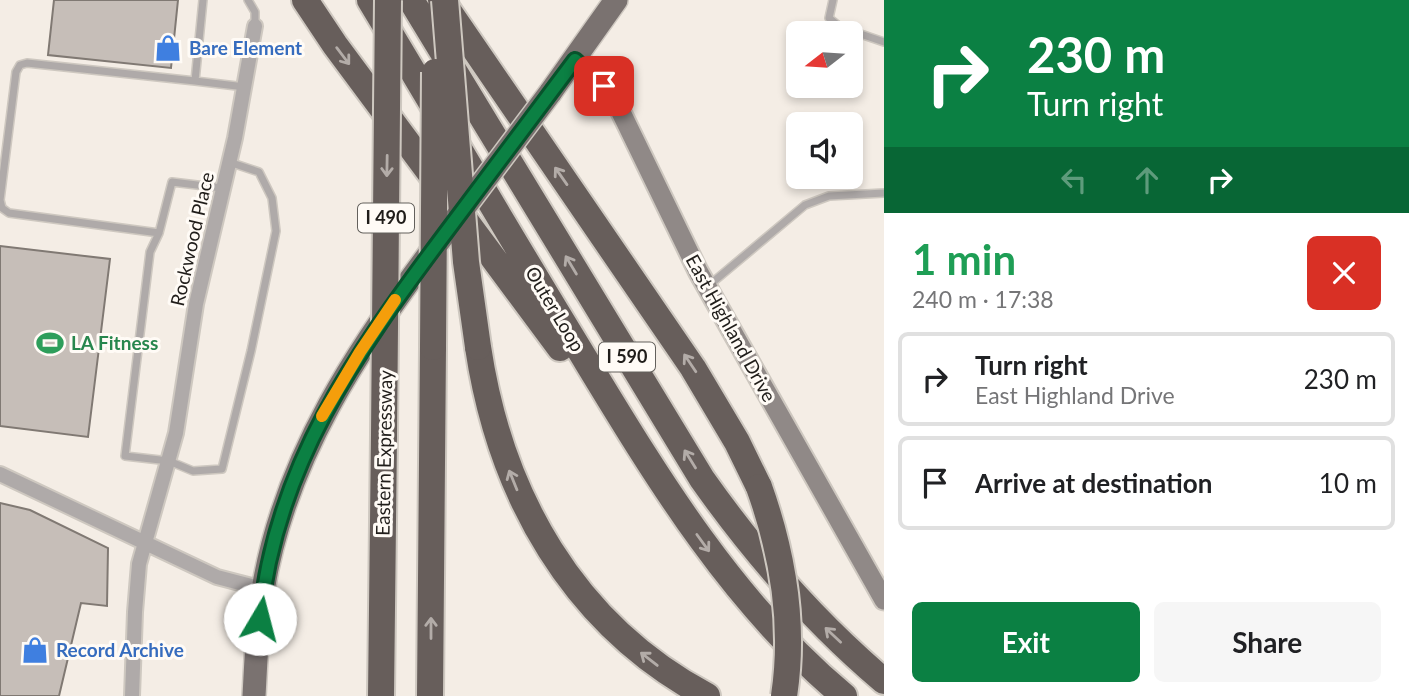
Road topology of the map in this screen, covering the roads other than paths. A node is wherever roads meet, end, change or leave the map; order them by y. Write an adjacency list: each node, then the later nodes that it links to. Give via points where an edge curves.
1 (203, 0): 12 (lane)
2 (248, 0): 9 (lane)
3 (305, 0): 21 (highway, one-way to 21)
4 (370, 0): 21 (highway, Outer Loop / I 590)
5 (412, 0): 23 (highway, Eastern Expressway / I 490, one-way to 23, bridge, via 384,435); 26 (highway, Outer Loop / I 590, one-way to 5, via 785,586 702,479); 31 (highway, I 490, one-way to 5, bridge, via 433,347)
6 (443, 0): 32 (highway, one-way to 6, bridge, via 662,669 587,601 550,552 506,461 487,398 466,262); 33 (highway, one-way to 6, bridge, via 788,642 784,580 759,486 698,375)
7 (616, 0): 11 (main road)
8 (833, 0): 10 (lane, via 829,18 840,27)
9 (256, 26): 13 (street, Rockwood Place)
10 (884, 42)
11 (575, 60): 18 (street, East Highland Drive, via 601,82 618,106); 24 (main road, bridge, via 380,321 324,412 284,508)
12 (195, 81): 13 (lane); 17 (lane, via 27,63 16,72 2,208 9,213)
13 (245, 87): 14 (street, Rockwood Place)
14 (229, 162): 15 (street, Rockwood Place); 19 (lane, via 259,172 272,198 276,231 222,469 193,471)
15 (222, 188): 17 (lane, via 172,182); 19 (street, Rockwood Place, via 198,293)
16 (884, 192): 18 (lane, via 829,196 805,205)
17 (159, 233): 19 (lane, via 150,252 125,456)
18 (707, 287): 25 (street, East Highland Drive)
19 (169, 461): 22 (street, Rockwood Place)
20 (0, 474): 22 (street)
21 (665, 488): 34 (highway, Outer Loop / I 590, one-way to 34, via 744,596)
22 (144, 542): 24 (street, via 217,577); 27 (street, Rockwood Place, via 136,587)
23 (383, 567): 29 (highway); 30 (highway, Eastern Expressway / I 490)
24 (263, 589): 28 (main road)
25 (884, 600)
26 (884, 681)
27 (132, 696)
28 (254, 696)
29 (368, 696)
30 (382, 696)
31 (430, 696)
32 (707, 696)
33 (784, 696)
34 (844, 696)

